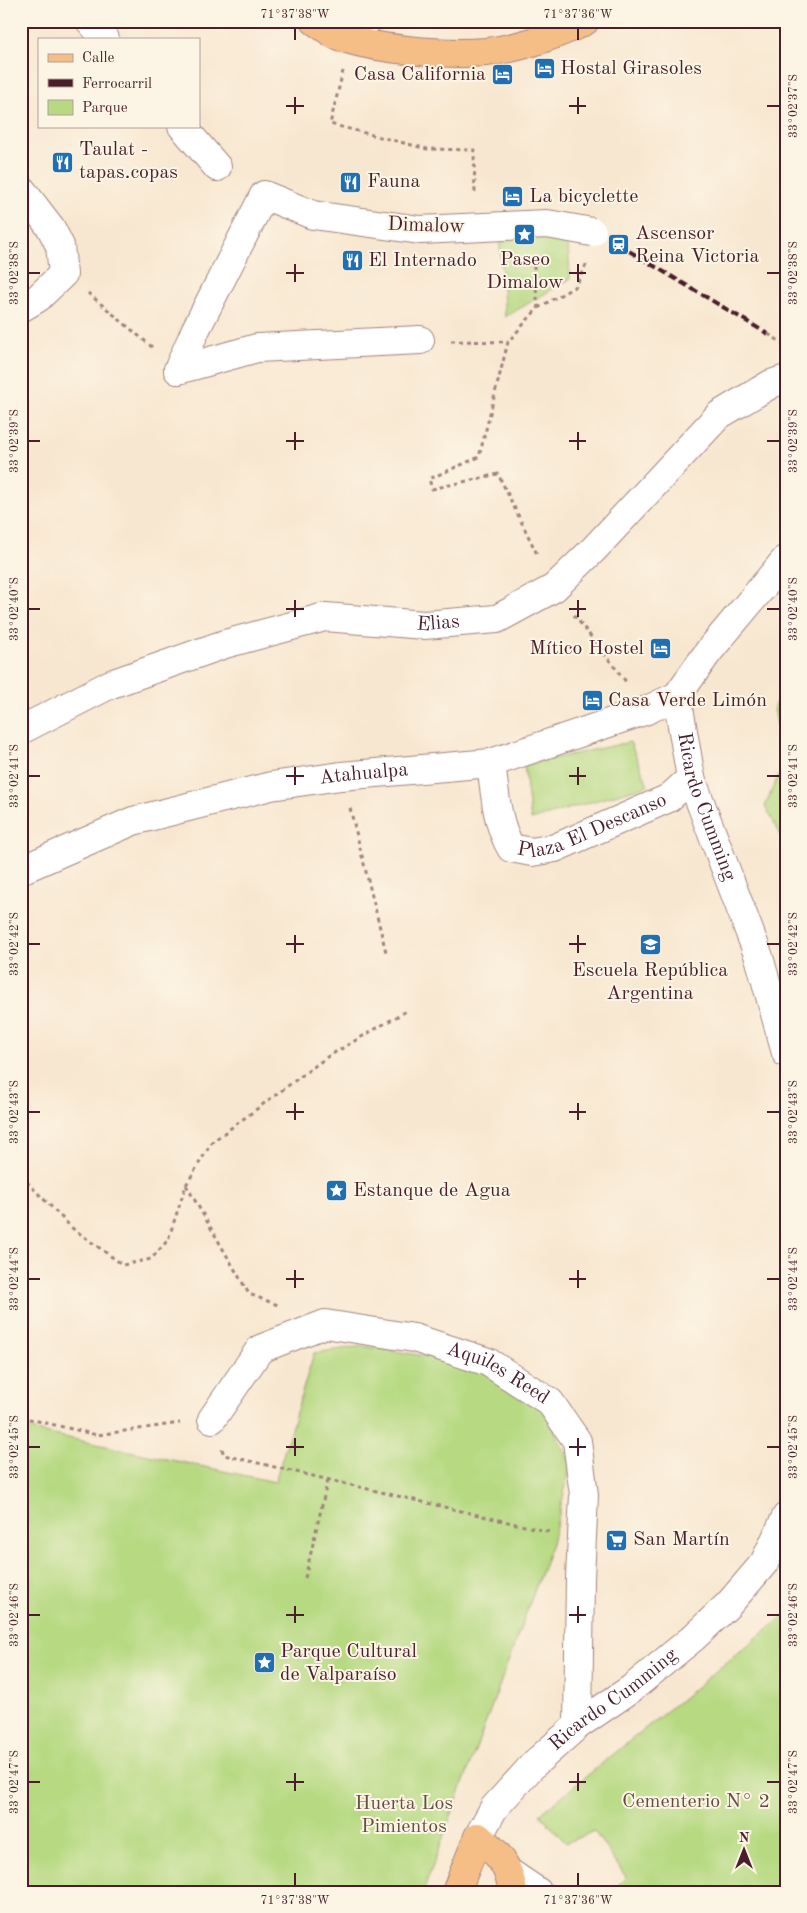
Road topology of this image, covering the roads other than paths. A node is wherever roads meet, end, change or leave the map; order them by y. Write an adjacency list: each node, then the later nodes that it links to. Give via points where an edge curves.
1 (90, 21): 4 (street)
2 (585, 21): 3 (main road, via 554,36 487,52 393,48)
3 (343, 29)
4 (105, 38)
5 (184, 128): 6 (street)
6 (217, 167)
7 (21, 189): 9 (street, via 51,228 60,246 63,274 38,298)
8 (592, 232): 10 (street, Dimalow, bridge, via 547,224 420,230 313,215 264,195 178,370 257,348)
9 (21, 308)
10 (420, 340)
11 (786, 379): 14 (street, Elias, via 771,384 719,415 554,588 497,619 424,625 325,617 224,644 111,684)
12 (786, 559): 13 (street, via 709,650)
13 (677, 696): 15 (street, Atahualpa, via 648,710); 16 (street, Ricardo Cumming)
14 (21, 730)
15 (491, 763): 16 (street, Plaza El Descanso, via 504,836 511,848 532,852 555,848 669,798); 17 (street, Atahualpa, via 342,776 271,786 133,821)
16 (691, 778): 18 (street, Ricardo Cumming, via 759,957)
17 (21, 870)
18 (786, 1054)
19 (212, 1419): 22 (street, Aquiles Reed, via 260,1350 325,1324 414,1338 488,1362 550,1402 577,1441 584,1495)
20 (786, 1517): 21 (street, Ricardo Cumming)
21 (775, 1565): 22 (street, Ricardo Cumming, via 631,1689)
22 (578, 1725): 23 (street, Ricardo Cumming, via 510,1788)
23 (478, 1837): 24 (main road, via 494,1849); 25 (main road, Ricardo Cumming)
24 (512, 1882): 26 (street)
25 (456, 1892)
26 (538, 1892)

